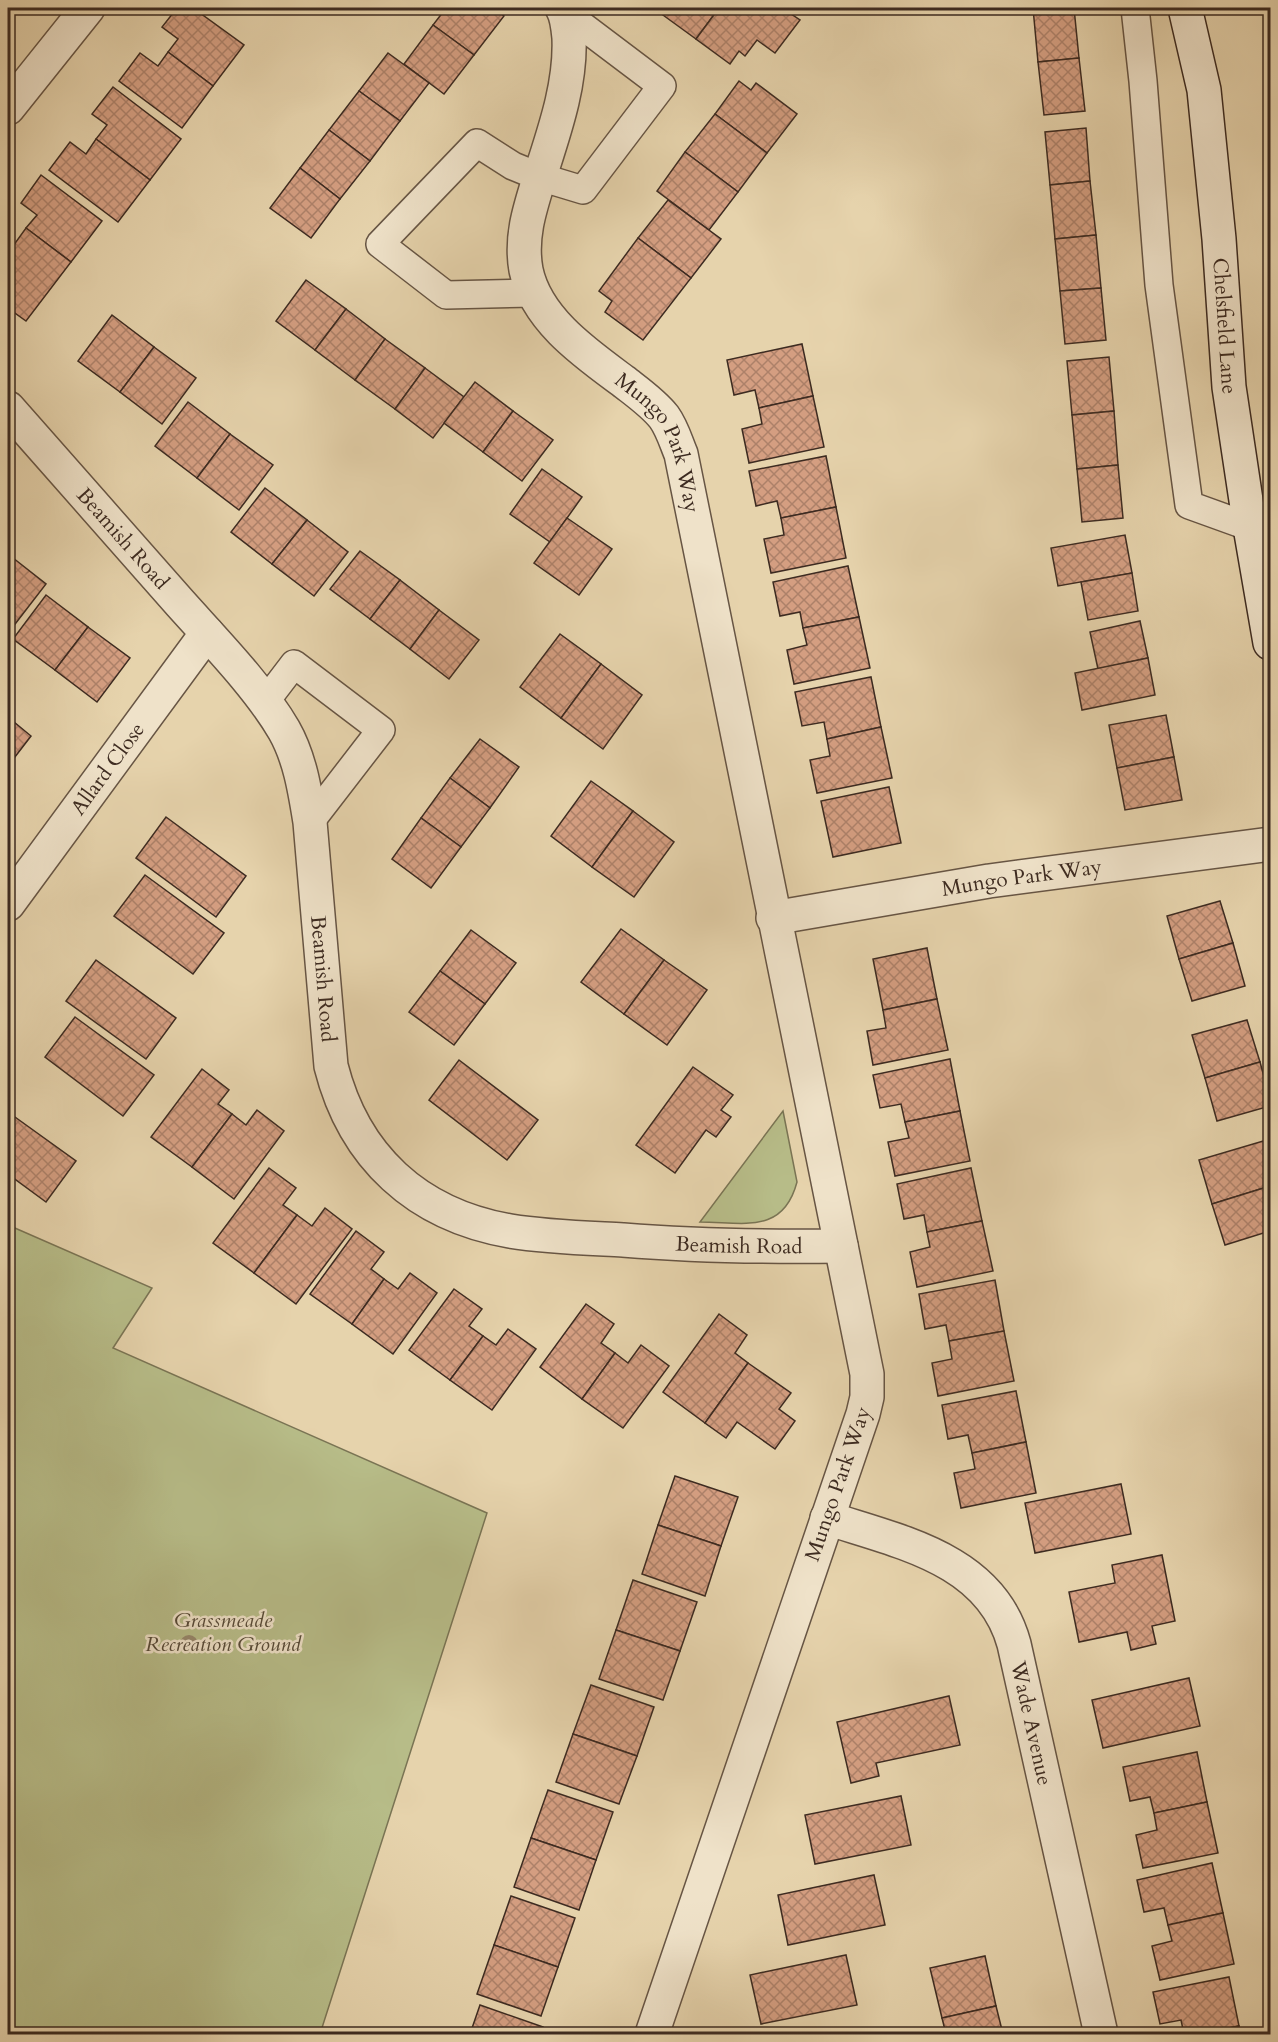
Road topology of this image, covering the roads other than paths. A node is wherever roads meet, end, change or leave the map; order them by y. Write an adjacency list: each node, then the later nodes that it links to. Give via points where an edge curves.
1 (88, 8): 5 (street)
2 (1135, 8): 9 (lane, via 1159,285 1189,505)
3 (1185, 8): 9 (street, Chelsfield Lane, via 1204,90 1229,387)
4 (563, 10): 6 (street, Mungo Park Way, via 568,30 568,64); 6 (lane, via 662,86 583,190)
5 (8, 108)
6 (540, 177): 7 (street, Mungo Park Way, via 525,229 526,270); 7 (lane, via 513,166 477,143 380,244 446,295)
7 (533, 293): 16 (street, Mungo Park Way, via 555,324 652,404 674,436)
8 (8, 408): 10 (street, Beamish Road)
9 (1250, 527): 11 (street, Chelsfield Lane)
10 (207, 633): 12 (street, Beamish Road); 15 (street, Allard Close)
11 (1270, 643)
12 (265, 702): 13 (street, Beamish Road, via 296,755); 13 (lane, via 294,663 381,730)
13 (310, 822): 17 (street, Beamish Road, via 331,1066 358,1135 397,1181 419,1197 473,1221 541,1235 695,1246)
14 (1270, 844): 16 (street, Mungo Park Way, via 989,881)
15 (8, 904)
16 (773, 918): 17 (street, Mungo Park Way)
17 (841, 1246): 18 (street, Mungo Park Way, via 862,1344 867,1397)
18 (827, 1518): 19 (street, Mungo Park Way); 20 (street, Wade Avenue, via 945,1561 985,1589 1009,1626)
19 (652, 2034)
20 (1101, 2034)

